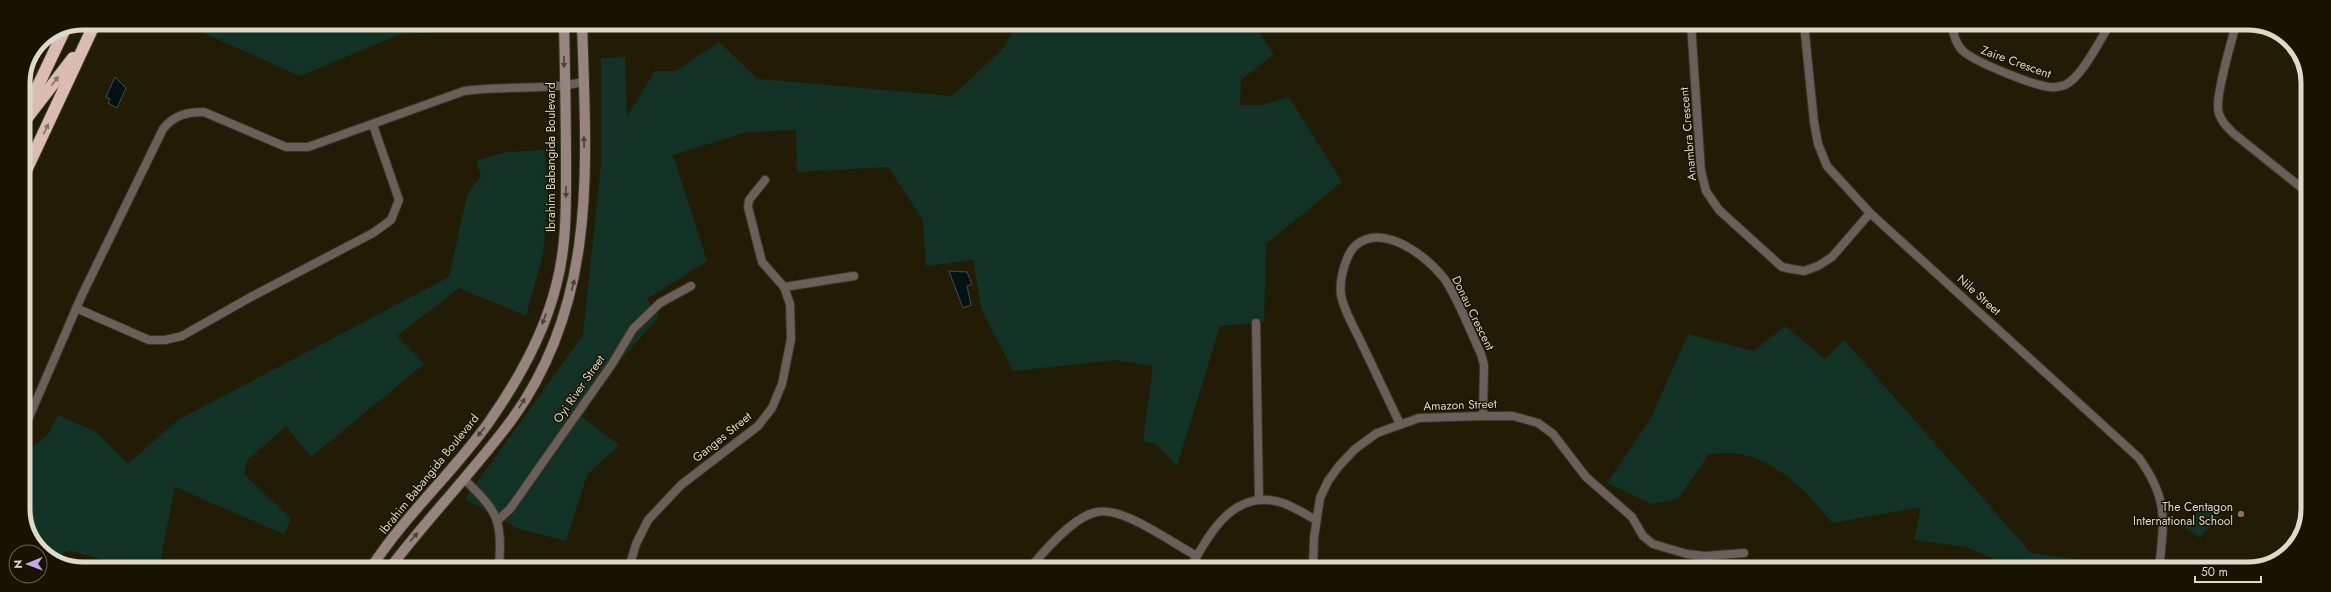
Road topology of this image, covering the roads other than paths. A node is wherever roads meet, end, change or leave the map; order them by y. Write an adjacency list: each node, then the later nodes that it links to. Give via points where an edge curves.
1 (92, 30): 10 (highway)
2 (564, 30): 12 (street, Ibrahim Babangida Boulevard, one-way to 12)
3 (582, 30): 11 (street)
4 (1691, 30): 19 (street, Anambra Crescent, via 1701,171 1706,191 1719,210 1782,267 1804,271 1832,257)
5 (1805, 30): 19 (street, Nile Street, via 1818,144 1827,166)
6 (1953, 30): 7 (street, Zaire Crescent, via 1962,49 1972,59 2051,88 2065,85 2077,77)
7 (2106, 30)
8 (2235, 30): 18 (street, via 2218,98 2220,116 2225,126)
9 (62, 34): 13 (highway)
10 (88, 39): 14 (highway, one-way to 10); 16 (highway, one-way to 10)
11 (583, 82): 12 (street); 28 (street, one-way to 11, via 529,393 561,326 574,283 584,215)
12 (564, 86): 15 (street, via 464,91); 34 (street, Ibrahim Babangida Boulevard, one-way to 34, via 566,212 563,248 556,287 537,339 490,422 409,517)
13 (30, 103)
14 (30, 114)
15 (373, 125): 23 (street, via 308,147 297,148 286,147 204,112 190,112 169,120); 23 (street, via 399,200 391,220 373,234 182,336 149,340)
16 (30, 162)
17 (765, 180): 22 (street, Ganges Street, via 749,200 748,207 762,262)
18 (2301, 187)
19 (1870, 213): 41 (street, Nile Street, via 2139,458 2160,494 2164,512)
20 (854, 276): 22 (street)
21 (691, 286): 30 (street, Oyi River Street, via 660,303 633,329 612,364 510,509)
22 (784, 287): 37 (street, Ganges Street, via 790,304 791,339 782,384 772,408 758,426 664,502 648,520)
23 (76, 308): 25 (street)
24 (1256, 323): 29 (street)
25 (30, 415)
26 (1483, 416): 27 (street, Amazon Street, via 1419,418); 27 (street, Donau Crescent, via 1484,365 1481,354 1445,280 1422,256 1397,241 1386,237 1368,238 1352,249 1343,269 1341,294 1348,315); 32 (street, Amazon Street, via 1514,416 1538,423 1553,434 1586,476 1632,517 1643,536 1653,544 1699,555)
27 (1400, 424): 31 (street, Amazon Street, via 1376,433 1355,449 1339,466 1320,498)
28 (464, 479): 30 (street, via 490,505); 35 (street, one-way to 28)
29 (1259, 500): 31 (street, via 1282,503); 33 (street, via 1230,511 1214,528)
30 (498, 520): 36 (street, via 501,537)
31 (1316, 520): 40 (street, Amazon Street)
32 (1744, 553)
33 (1197, 556): 38 (street, via 1138,521 1098,511 1074,523); 39 (street)
34 (375, 562)
35 (394, 562)
36 (499, 562)
37 (631, 562)
38 (1036, 562)
39 (1194, 562)
40 (1313, 562)
41 (2160, 562)

